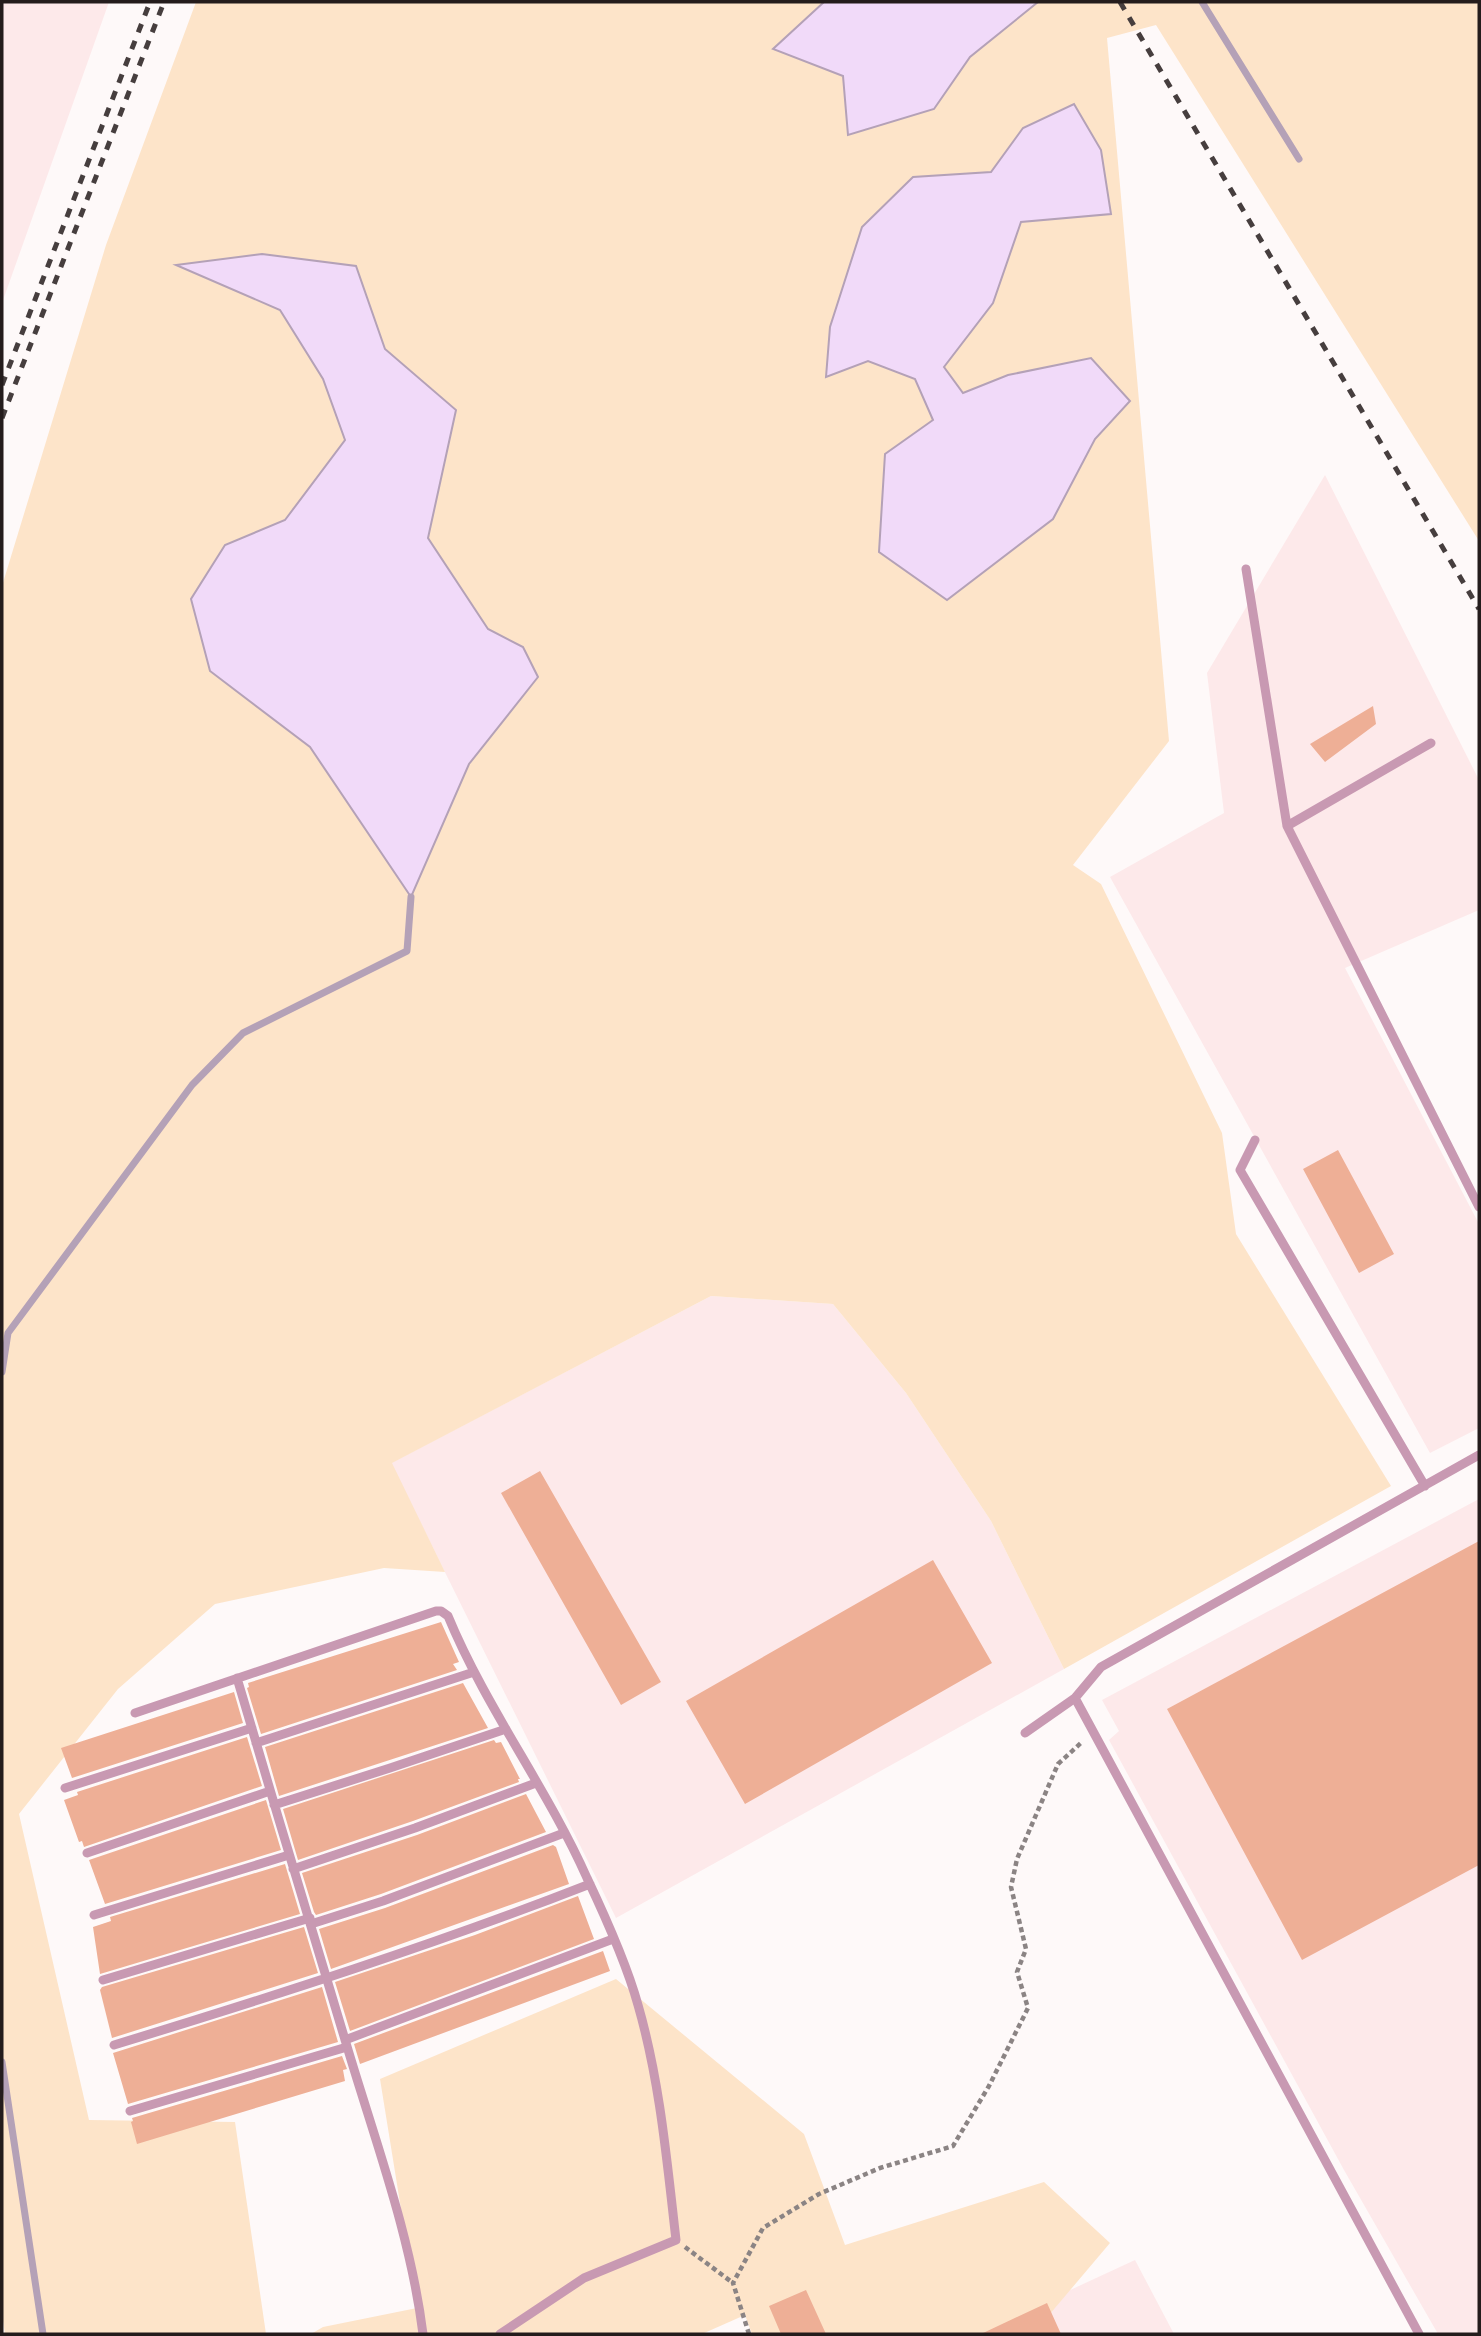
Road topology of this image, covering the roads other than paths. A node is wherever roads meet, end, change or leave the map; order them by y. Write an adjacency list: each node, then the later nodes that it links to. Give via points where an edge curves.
1 (1246, 569): 3 (lane)
2 (1431, 743): 3 (lane)
3 (1287, 827): 5 (lane)
4 (1255, 1140): 7 (lane, via 1240,1170)
5 (1479, 1207)
6 (1479, 1455): 7 (lane)
7 (1425, 1486): 10 (lane, via 1101,1667)
8 (474, 1672): 9 (lane, via 448,1616 436,1611); 13 (lane); 15 (lane)
9 (237, 1678): 11 (lane); 12 (lane)
10 (1075, 1698): 14 (lane); 35 (lane)
11 (135, 1713)
12 (252, 1728): 15 (lane); 17 (lane)
13 (506, 1729): 16 (lane); 19 (lane)
14 (1025, 1733)
15 (256, 1743): 18 (lane)
16 (536, 1783): 20 (lane); 23 (lane)
17 (65, 1788)
18 (270, 1791): 19 (lane); 21 (lane)
19 (274, 1805): 22 (lane)
20 (564, 1833): 24 (lane); 26 (lane, via 383,1902)
21 (88, 1853)
22 (289, 1854): 23 (lane); 25 (lane)
23 (293, 1869): 26 (lane)
24 (590, 1884): 27 (lane); 28 (lane)
25 (94, 1915)
26 (310, 1921): 28 (lane); 29 (lane)
27 (613, 1938): 30 (lane); 34 (lane, via 646,2036 676,2240 584,2278)
28 (327, 1979): 30 (lane); 31 (lane)
29 (103, 1980)
30 (346, 2043): 32 (lane); 33 (lane, via 405,2233)
31 (114, 2045)
32 (130, 2111)
33 (423, 2334)
34 (500, 2334)
35 (1419, 2334)

